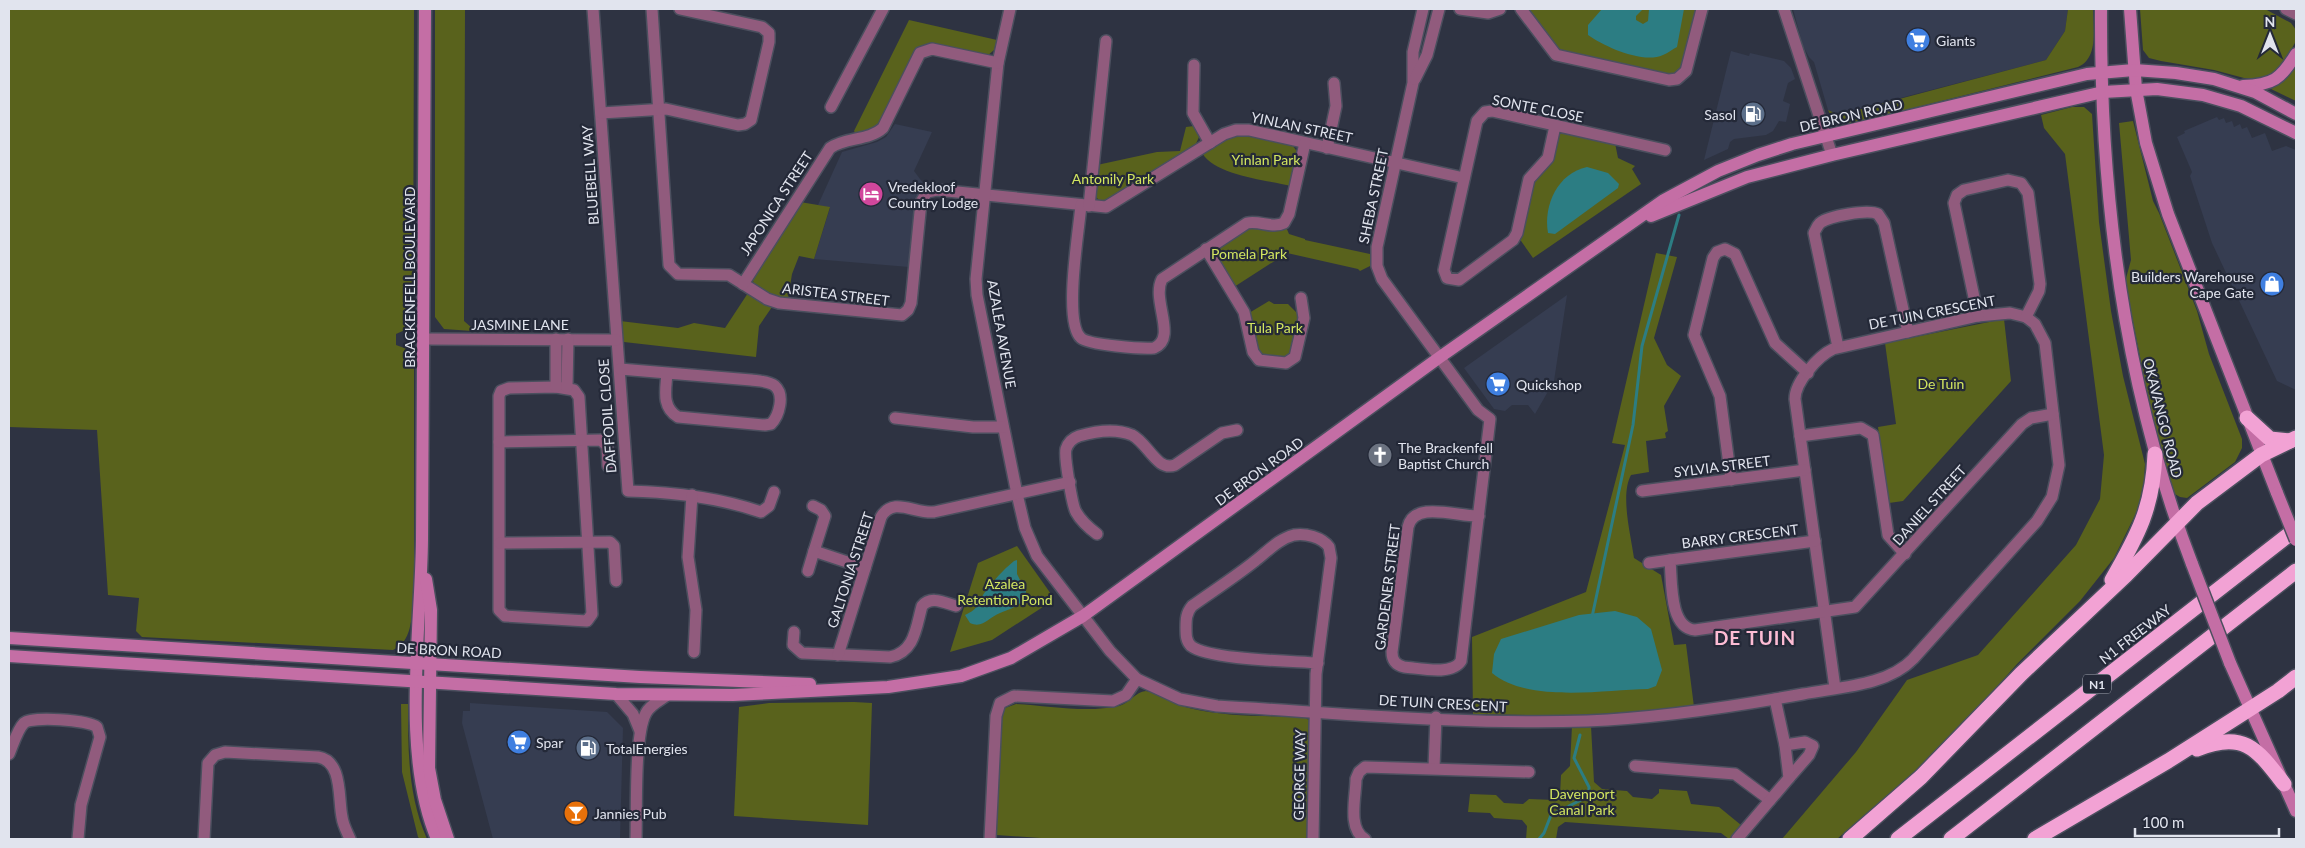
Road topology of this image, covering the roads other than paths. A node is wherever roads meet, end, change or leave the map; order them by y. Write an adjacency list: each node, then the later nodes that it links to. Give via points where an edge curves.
1 (425, 9): 54 (street, BRACKENFELL BOULEVARD)
2 (593, 9): 33 (street, BLUEBELL WAY)
3 (652, 9): 32 (street, ARISTEA STREET)
4 (680, 9): 32 (street, via 762,26 769,33 770,42 754,114 748,123 738,125)
5 (883, 9): 31 (street)
6 (1010, 9): 22 (street, AZALEA AVENUE)
7 (1424, 9): 18 (street, SHEBA STREET)
8 (1439, 9): 19 (street, SHEBA STREET)
9 (1460, 9): 10 (street, via 1488,13)
10 (1500, 9)
11 (1521, 9): 12 (street, via 1556,54 1673,80 1688,68)
12 (1702, 9)
13 (1784, 9): 37 (street)
14 (2101, 9): 25 (street, OKAVANGO ROAD)
15 (2130, 9): 24 (street)
16 (2286, 9): 17 (street)
17 (2296, 14)
18 (1418, 34): 19 (street); 27 (street, SHEBA STREET, via 1413,52)
19 (1432, 38): 27 (street, SHEBA STREET)
20 (1106, 41): 46 (street)
21 (2296, 54): 28 (street, via 2285,71 2270,82)
22 (998, 63): 45 (street, AZALEA AVENUE); 49 (street, JAPONICA STREET, via 932,49 920,53 883,128 830,148)
23 (1194, 65): 38 (street, via 1193,113)
24 (2134, 70): 25 (street, DE BRON ROAD); 28 (street, DE BRON ROAD, via 2176,73); 29 (street)
25 (2102, 72): 30 (street, OKAVANGO ROAD); 37 (street, DE BRON ROAD)
26 (1334, 83): 40 (street, via 1336,106)
27 (1413, 83): 43 (street, SHEBA STREET)
28 (2238, 86): 34 (street)
29 (2136, 89): 30 (street, DE BRON ROAD); 36 (street, DE BRON ROAD, via 2176,91 2221,100 2241,106); 65 (street, via 2146,143 2168,214)
30 (2103, 92): 42 (street, DE BRON ROAD); 72 (street, OKAVANGO ROAD, via 2110,207 2118,271 2128,334)
31 (831, 107)
32 (658, 109): 33 (street); 49 (street, ARISTEA STREET, via 669,265 678,274 720,273)
33 (601, 113): 56 (street, BLUEBELL WAY)
34 (2296, 114)
35 (1555, 126): 41 (street, SONTE CLOSE); 44 (street, SONTE CLOSE, via 1485,112 1477,121); 44 (street, via 1548,158 1529,179 1513,240 1459,280 1452,281 1444,270)
36 (2296, 133)
37 (1826, 136): 42 (street); 47 (street, DE BRON ROAD, via 1758,155 1718,171 1670,197)
38 (1210, 142): 39 (street, YINLAN STREET, via 1230,131 1242,130); 46 (street, YINLAN STREET, via 1110,206)
39 (1305, 143): 40 (street, YINLAN STREET); 48 (street, via 1286,220 1274,226 1247,223)
40 (1327, 148): 43 (street, YINLAN STREET)
41 (1665, 150)
42 (1832, 155): 47 (street, DE BRON ROAD, via 1747,177)
43 (1396, 163): 44 (street); 58 (street, SHEBA STREET, via 1376,253 1377,266 1396,300)
44 (1464, 178)
45 (984, 196): 46 (street, YINLAN STREET); 49 (street, ARISTEA STREET, via 933,190 924,195 911,303 902,315 779,303); 66 (street, AZALEA AVENUE, via 976,287)
46 (1085, 206): 48 (street, via 1072,303 1077,333 1087,342 1150,348 1161,344 1165,334 1160,282 1165,275)
47 (1624, 228): 58 (street, DE BRON ROAD)
48 (1206, 250): 50 (street, via 1244,312 1253,352 1259,360 1286,363 1295,357 1304,318)
49 (743, 284)
50 (1301, 298)
51 (1978, 316): 52 (street, DE TUIN CRESCENT, via 2010,313); 52 (street, via 1954,208 1955,199 1964,190 2012,180 2021,183 2028,193 2040,284 2040,291); 53 (street, DE TUIN CRESCENT)
52 (2026, 317): 63 (street, DE TUIN CRESCENT, via 2036,324 2044,338)
53 (1908, 332): 57 (street, DE TUIN CRESCENT); 57 (street, via 1884,223 1878,214 1865,211 1824,221 1814,234)
54 (424, 339): 55 (street, JASMINE LANE); 108 (street, BRACKENFELL BOULEVARD, via 422,546 416,642)
55 (562, 339): 56 (street, JASMINE LANE); 62 (street)
56 (616, 340): 59 (street, DAFFODIL CLOSE)
57 (1838, 347): 61 (street, DE TUIN CRESCENT, via 1824,354)
58 (1440, 357): 83 (street, GARDENER STREET, via 1478,410 1490,419); 102 (street, DE BRON ROAD)
59 (620, 368): 60 (street); 81 (street, DAFFODIL CLOSE, via 628,490)
60 (667, 373): 60 (street, via 770,384 778,390 778,414 771,424 765,425 678,416 666,403)
61 (1808, 373): 68 (street, DE TUIN CRESCENT, via 1795,395); 76 (street, via 1775,343 1735,254 1725,250 1717,252 1694,334 1720,396)
62 (562, 387): 69 (street, via 574,390 579,397); 71 (street, via 501,391)
63 (2053, 414): 92 (street, DANIEL STREET, via 2031,418 2022,424); 114 (street, DE TUIN CRESCENT, via 2058,476 2052,497 2038,521 1906,666 1888,676)
64 (895, 418): 66 (street)
65 (2247, 418): 70 (highway, via 2270,439); 73 (street)
66 (1003, 427): 80 (street, AZALEA AVENUE)
67 (1237, 430): 77 (street, via 1222,433 1169,467 1160,464 1146,445 1126,433 1111,431 1080,436 1073,439 1066,449)
68 (1800, 436): 75 (street, DE TUIN CRESCENT); 92 (street, via 1861,428 1873,435 1888,535)
69 (582, 440): 71 (street); 74 (street, via 605,442); 89 (street)
70 (2293, 440): 73 (highway)
71 (499, 442): 90 (street)
72 (2155, 454): 84 (street, OKAVANGO ROAD); 99 (highway, via 2152,495 2142,525)
73 (2261, 455): 84 (highway, via 2219,484); 87 (street, bridge)
74 (608, 466)
75 (1805, 470): 76 (street, SYLVIA STREET); 88 (street, DE TUIN CRESCENT)
76 (1730, 480): 78 (street, SYLVIA STREET)
77 (1070, 482): 80 (street); 86 (street, via 1076,514)
78 (1642, 491)
79 (774, 492): 81 (street, via 769,506 761,512)
80 (1017, 494): 95 (street, GALTONIA STREET, via 929,512 898,506 890,508 881,517); 102 (street, AZALEA AVENUE, via 1025,528 1037,556)
81 (692, 495): 105 (street, via 688,557 696,610)
82 (813, 506): 91 (street, via 825,516)
83 (1479, 516): 83 (street, GARDENER STREET, via 1461,661 1457,667 1449,669 1397,664 1392,652 1411,518 1423,511)
84 (2176, 524): 99 (highway); 118 (street, OKAVANGO ROAD, bridge)
85 (2296, 529): 143 (highway, N1 FREEWAY / N1)
86 (1097, 534)
87 (2296, 540)
88 (1815, 541): 93 (street, BARRY CRESCENT); 101 (street, DE TUIN CRESCENT)
89 (587, 542): 90 (street); 90 (street, via 592,614 587,621 501,614); 98 (street, via 613,544)
90 (500, 544)
91 (814, 551): 95 (street); 96 (street)
92 (1905, 554): 101 (street, DANIEL STREET, via 1857,606)
93 (1670, 560): 94 (street, BARRY CRESCENT); 101 (street, BARRY CRESCENT, via 1676,615 1686,628 1695,630)
94 (1649, 563)
95 (865, 568): 106 (street, GALTONIA STREET)
96 (808, 571)
97 (2296, 571): 144 (highway, N1)
98 (616, 581)
99 (2105, 593): 142 (highway, via 1921,777)
100 (956, 606): 106 (street, via 932,599 924,603 910,646 902,654 885,658)
101 (1824, 612): 114 (street, DE TUIN CRESCENT)
102 (1083, 616): 110 (street, DE TUIN CRESCENT, via 1120,663); 113 (street, DE BRON ROAD, via 1048,638 990,666 940,680)
103 (794, 632): 106 (street, via 792,642 798,651)
104 (9, 638): 108 (street, DE BRON ROAD)
105 (694, 652)
106 (838, 655)
107 (9, 656): 112 (street, DE BRON ROAD)
108 (423, 663): 112 (street, BRACKENFELL BOULEVARD); 113 (street, DE BRON ROAD, via 640,677)
109 (1318, 663): 109 (street, GEORGE WAY, via 1237,658 1197,649 1186,638 1188,611 1269,548 1298,535 1319,538 1327,544 1331,554); 119 (street, GEORGE WAY)
110 (1137, 678): 119 (street, DE TUIN CRESCENT, via 1159,691 1200,704); 138 (street, via 1126,695 1113,701 1014,696 1000,703 996,716)
111 (2296, 678): 118 (highway)
112 (423, 684): 115 (street, DE BRON ROAD); 135 (street, BRACKENFELL BOULEVARD, via 417,736 420,779); 136 (street, BRACKENFELL BOULEVARD, via 430,776)
113 (888, 687): 116 (street, DE BRON ROAD)
114 (1835, 688): 117 (street, DE TUIN CRESCENT)
115 (616, 694): 116 (street, DE BRON ROAD); 121 (street, via 633,714)
116 (666, 696): 121 (street, via 652,705)
117 (1775, 699): 120 (street, DE TUIN CRESCENT, via 1621,719 1517,721); 122 (street)
118 (2250, 708): 124 (highway); 129 (street, OKAVANGO ROAD)
119 (1316, 711): 120 (street, DE TUIN CRESCENT); 139 (street, GEORGE WAY)
120 (1436, 718): 126 (street)
121 (640, 731): 137 (street)
122 (1785, 745): 128 (street); 128 (street, via 1805,742 1813,746)
123 (9, 754): 132 (street, via 23,725 31,719 87,722 97,727 100,737 81,805)
124 (2168, 761): 129 (highway, via 2219,741 2238,742 2260,753); 145 (highway)
125 (1636, 766): 130 (street, via 1734,774)
126 (1434, 768): 127 (street); 140 (street, via 1373,765 1361,769 1356,779 1354,825 1358,835)
127 (1529, 772)
128 (1789, 778): 130 (street)
129 (2284, 784): 131 (street, OKAVANGO ROAD)
130 (1770, 800): 141 (street)
131 (2296, 811)
132 (78, 839)
133 (204, 839): 134 (street, via 208,763 214,755 225,752 318,757 328,761 336,772 342,820)
134 (350, 839)
135 (437, 839)
136 (448, 839)
137 (636, 839)
138 (990, 839)
139 (1313, 839)
140 (1365, 839)
141 (1737, 839)
142 (1850, 839)
143 (1898, 839)
144 (1951, 839)
145 (2035, 839)

